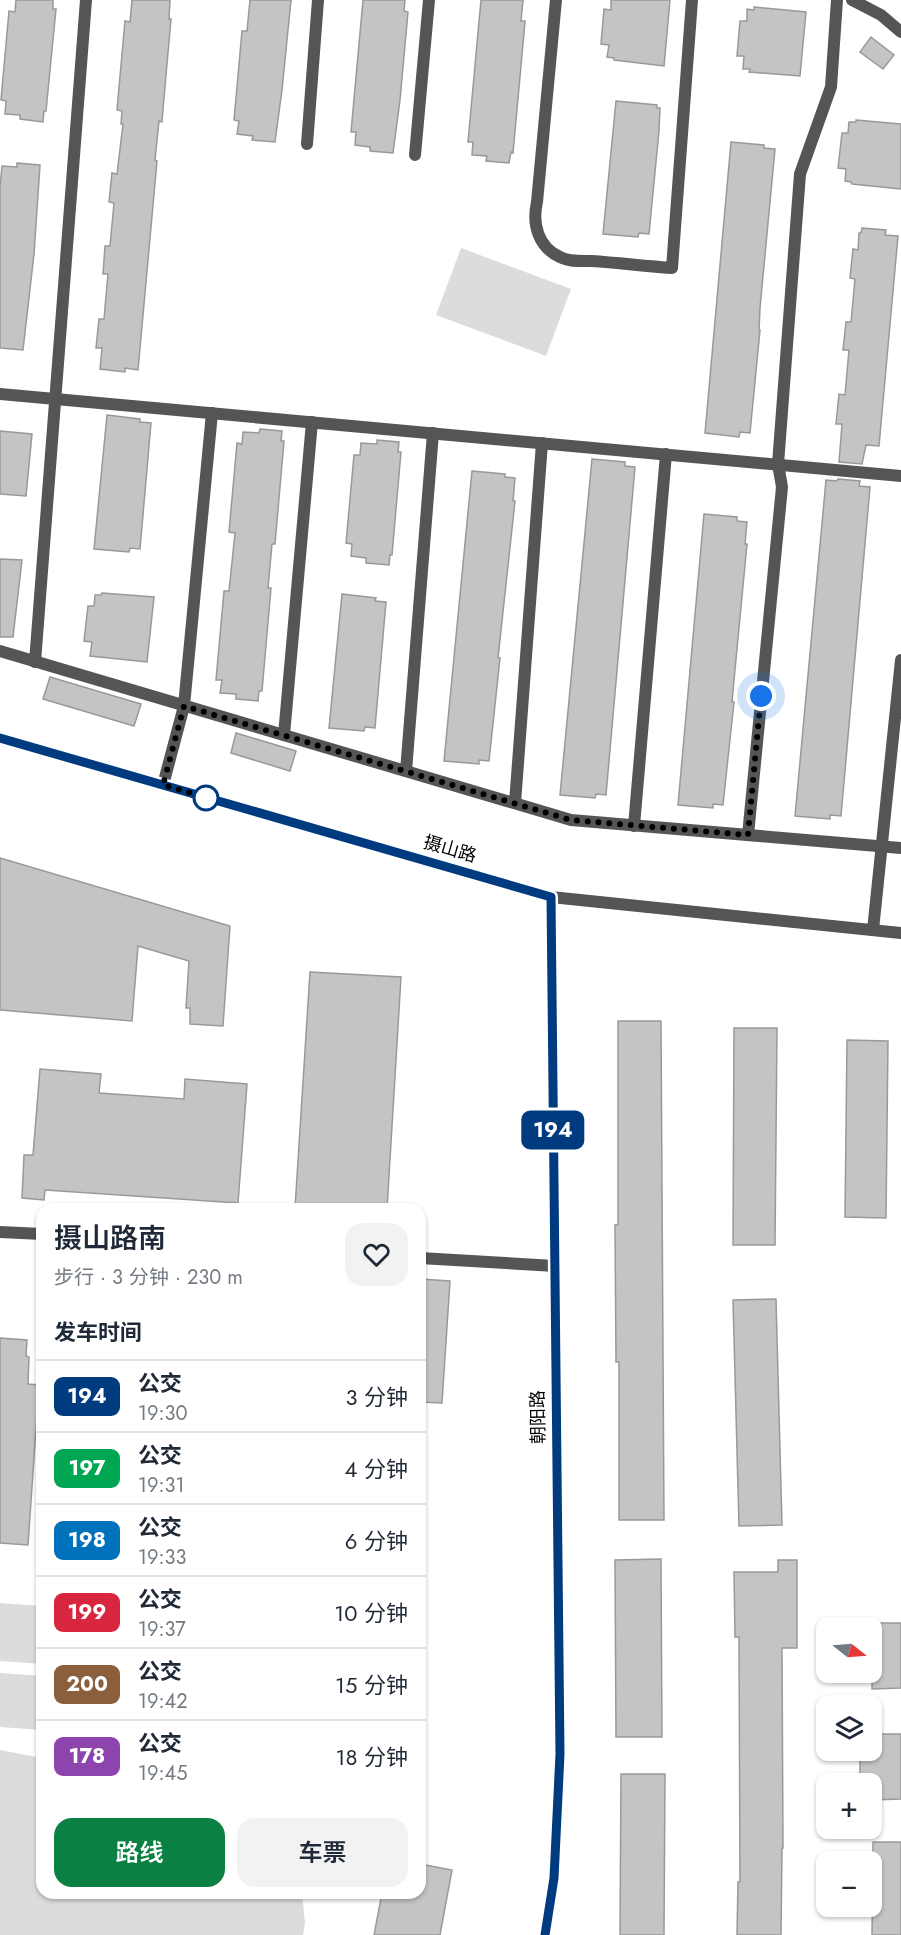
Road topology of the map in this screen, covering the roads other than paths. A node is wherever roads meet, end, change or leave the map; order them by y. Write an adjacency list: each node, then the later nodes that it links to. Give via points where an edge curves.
1 (86, 0): 13 (street)
2 (318, 0): 10 (street)
3 (429, 0): 11 (street)
4 (556, 0): 5 (street, via 534,213 539,237 563,259 672,268)
5 (692, 0)
6 (837, 0): 19 (street, via 831,87 800,174)
7 (852, 0): 8 (street)
8 (864, 2): 9 (street)
9 (901, 32)
10 (307, 144)
11 (415, 155)
12 (0, 394): 13 (street)
13 (55, 399): 14 (street); 23 (street)
14 (212, 413): 15 (street); 24 (street)
15 (312, 422): 16 (street); 25 (street)
16 (434, 433): 17 (street); 27 (street)
17 (542, 443): 18 (street); 29 (street)
18 (666, 454): 19 (street); 30 (street)
19 (778, 465): 20 (street); 31 (street, via 782,487)
20 (901, 476)
21 (0, 651): 23 (street)
22 (901, 660): 32 (street)
23 (35, 662): 24 (street)
24 (184, 706): 25 (street); 28 (street)
25 (284, 735): 27 (street)
26 (0, 738): 28 (street, 摄山路)
27 (406, 771): 29 (street)
28 (163, 785): 34 (street, 摄山路)
29 (515, 803): 30 (street, via 571,820)
30 (634, 826): 31 (street)
31 (748, 835): 32 (street)
32 (882, 847): 33 (street); 35 (street)
33 (901, 848)
34 (551, 897): 35 (street, 摄山路); 40 (street, 朝阳路)
35 (873, 930): 36 (street, 摄山路)
36 (901, 933)
37 (0, 1232): 38 (street)
38 (36, 1234)
39 (426, 1258): 40 (street)
40 (555, 1266): 41 (street, 朝阳路, via 560,1754 554,1878)
41 (545, 1935)

